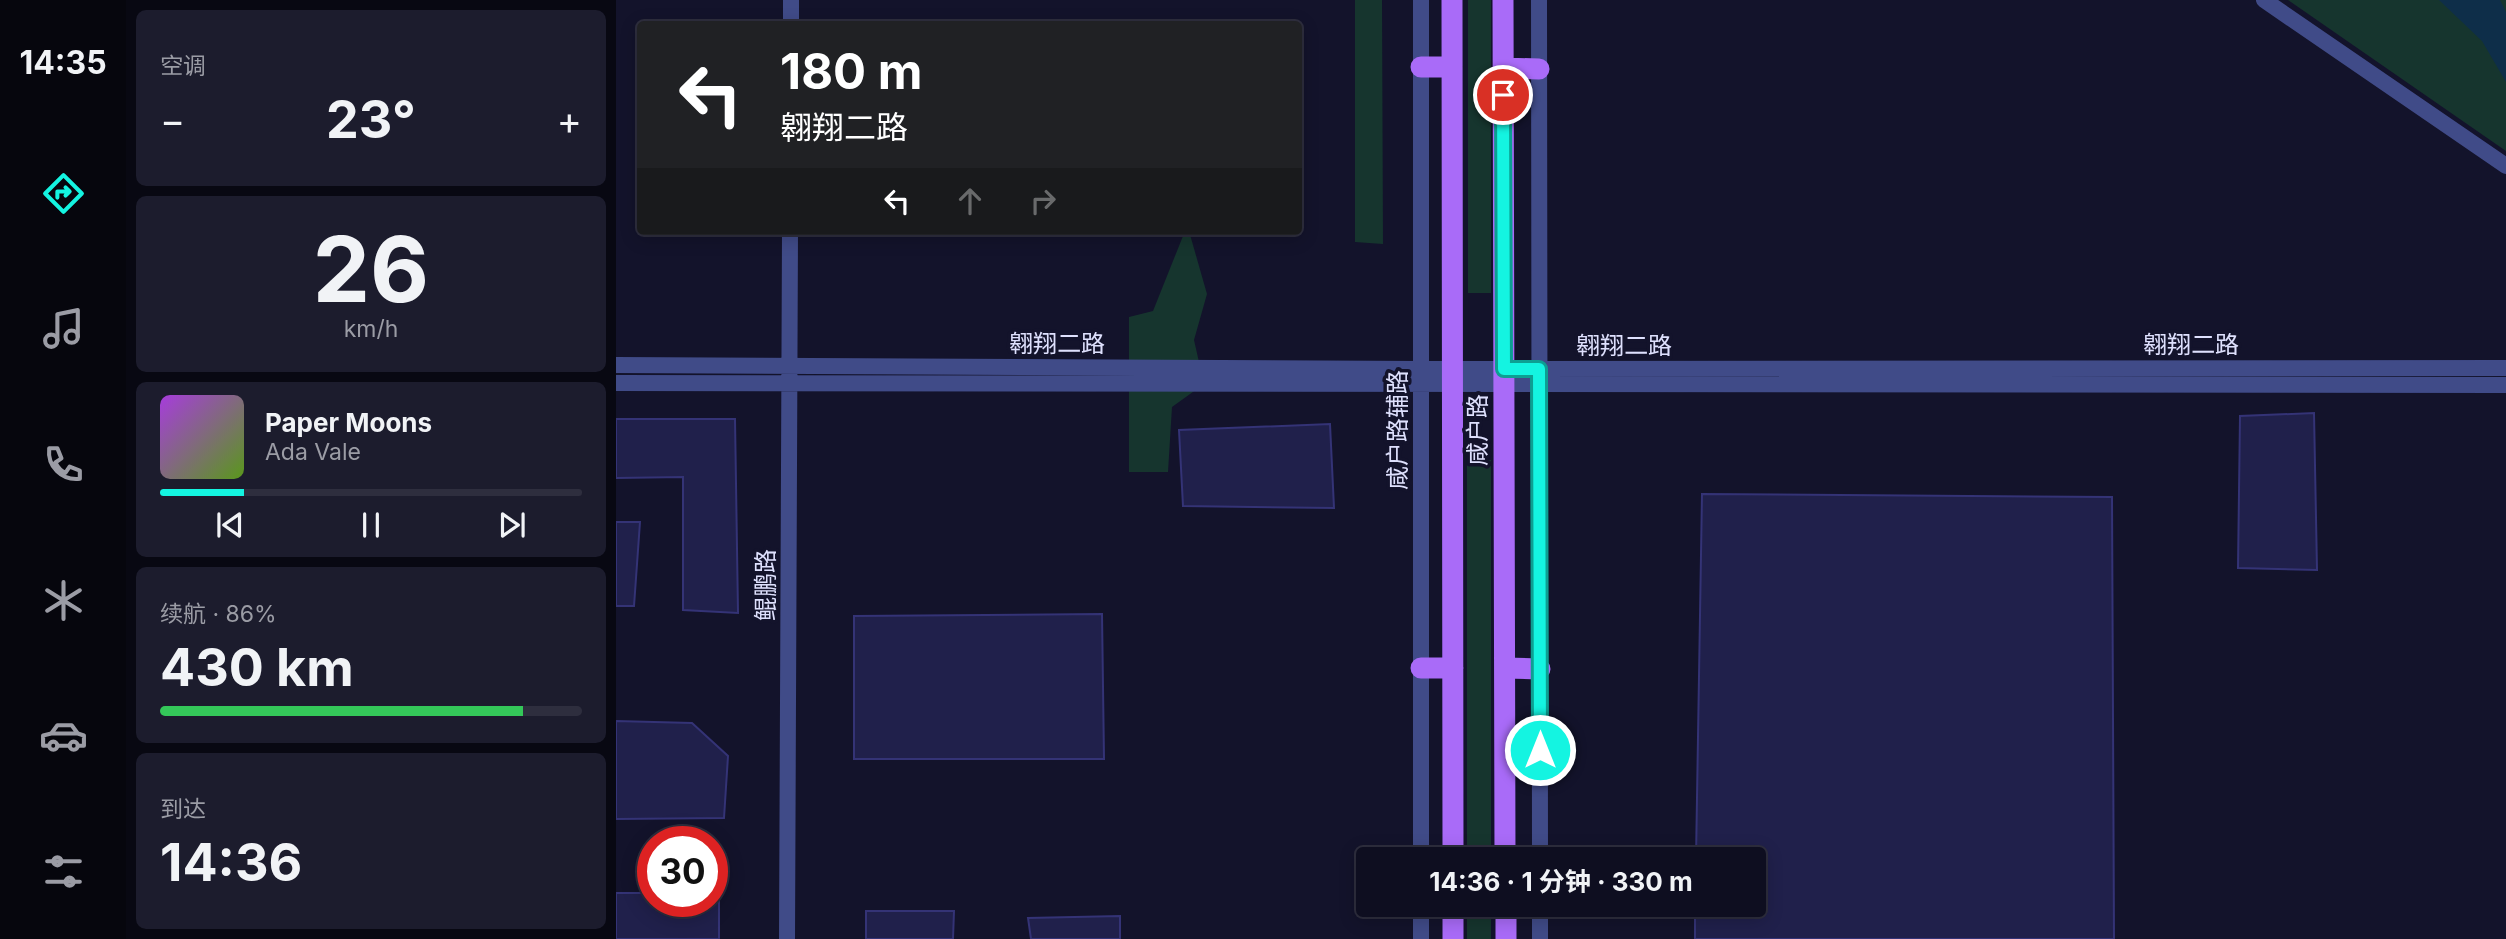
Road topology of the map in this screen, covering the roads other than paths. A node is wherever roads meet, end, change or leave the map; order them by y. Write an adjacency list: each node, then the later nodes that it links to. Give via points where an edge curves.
1 (791, 0): 7 (street)
2 (1421, 0): 8 (street, 咸户路辅路)
3 (1452, 0): 9 (main road, 咸户路)
4 (1503, 0): 10 (main road, 咸户路)
5 (1539, 0): 11 (street)
6 (2263, 0): 12 (street)
7 (791, 21)
8 (1421, 66): 9 (main road); 20 (street, 咸户路辅路)
9 (1452, 66): 17 (main road, 咸户路)
10 (1503, 68): 11 (main road); 18 (main road, 咸户路)
11 (1539, 69): 19 (street)
12 (2506, 166)
13 (790, 235): 16 (street, 鲲鹏路)
14 (616, 365): 16 (street, 翱翔二路)
15 (2506, 368): 19 (street, 翱翔二路)
16 (790, 374): 20 (street, 翱翔二路); 21 (street, 翱翔二路); 35 (street, 鲲鹏路)
17 (1452, 376): 18 (street, 翱翔二路); 20 (street, 翱翔二路); 24 (main road, 咸户路)
18 (1504, 376): 19 (street, 翱翔二路); 25 (main road, 咸户路)
19 (1539, 376): 22 (street, 翱翔二路); 26 (street)
20 (1421, 377): 23 (street, 咸户路辅路)
21 (616, 383)
22 (2506, 385)
23 (1421, 668): 24 (main road); 27 (street, 咸户路辅路)
24 (1453, 668): 28 (main road, 咸户路)
25 (1505, 668): 26 (main road); 29 (main road, 咸户路)
26 (1540, 668): 30 (street)
27 (1421, 847)
28 (1453, 847)
29 (1506, 847)
30 (1540, 847)
31 (1422, 917): 36 (street)
32 (1453, 917): 37 (main road)
33 (1506, 917): 38 (main road)
34 (1540, 917): 39 (street)
35 (788, 939)
36 (1422, 939)
37 (1453, 939)
38 (1506, 939)
39 (1540, 939)

